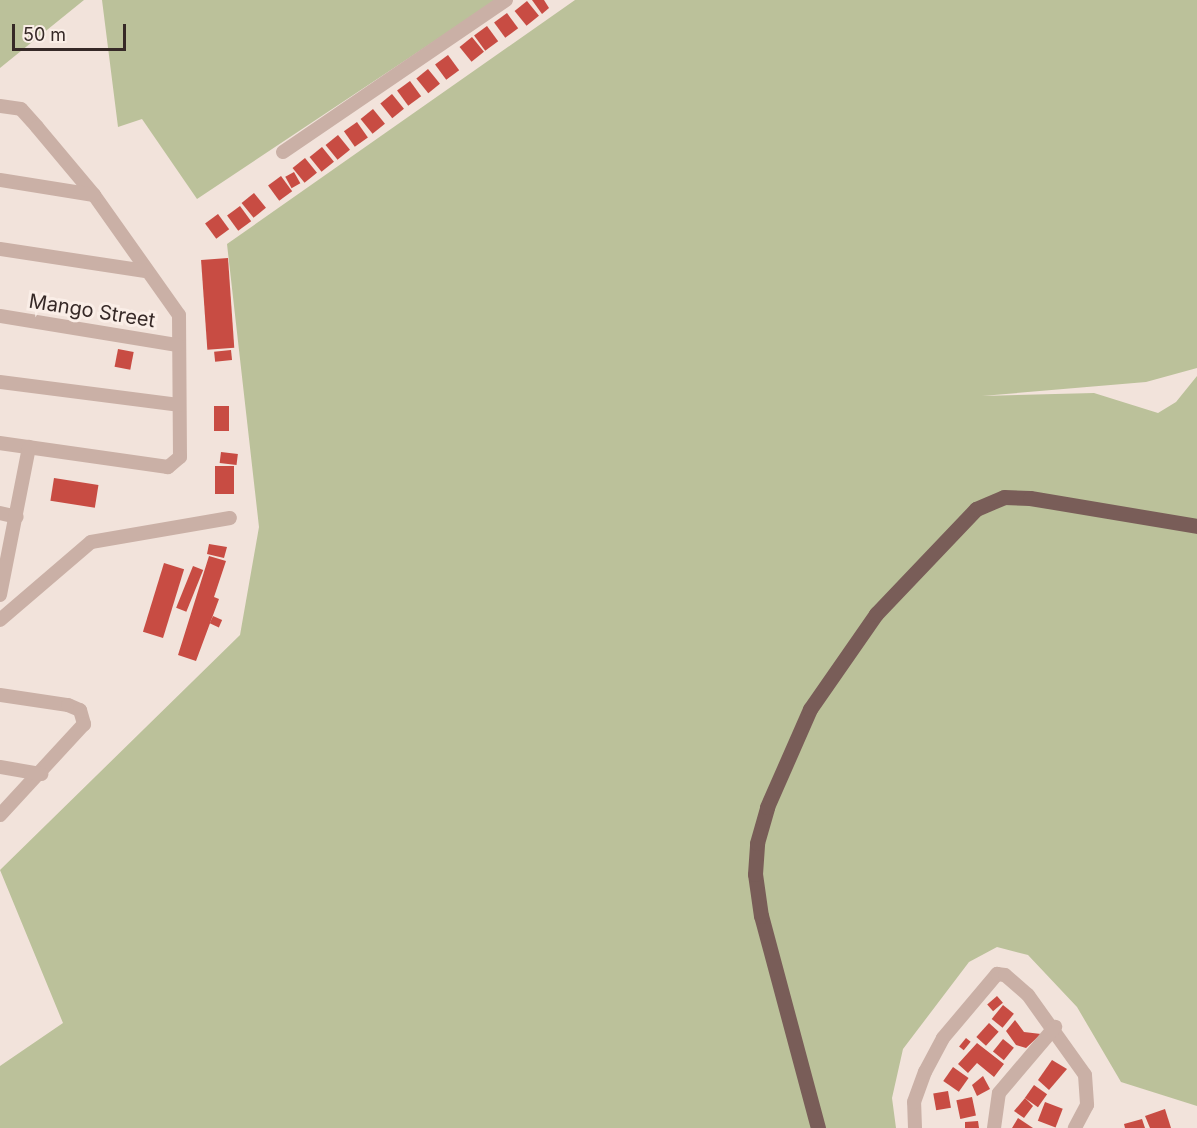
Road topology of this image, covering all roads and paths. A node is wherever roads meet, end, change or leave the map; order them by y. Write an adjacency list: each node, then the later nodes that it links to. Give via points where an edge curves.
1 (506, 0): 3 (street)
2 (0, 106): 5 (street, via 21,109)
3 (283, 153)
4 (0, 180): 5 (street)
5 (94, 195): 7 (street)
6 (0, 249): 7 (street)
7 (145, 271): 9 (street, via 179,315)
8 (0, 316): 9 (street, Mango Street)
9 (178, 345): 11 (street)
10 (0, 382): 11 (street)
11 (178, 405): 13 (street, via 180,457 168,467)
12 (0, 443): 13 (street)
13 (29, 447): 15 (street)
14 (0, 513): 15 (street)
15 (17, 517): 18 (street)
16 (230, 518): 20 (street, via 91,542)
17 (1197, 526): 26 (main road, via 1030,498 1004,497 976,509 876,614 810,709 770,798 757,843 755,874 761,916)
18 (3, 572): 19 (street)
19 (0, 595)
20 (0, 620)
21 (0, 695): 23 (street, via 68,705 84,716 84,724)
22 (0, 767): 23 (street)
23 (41, 774): 24 (street)
24 (0, 815)
25 (1055, 1027): 27 (street, via 1017,983 1005,975 991,978 943,1038 925,1072 914,1101); 28 (street, via 999,1093); 29 (street, via 1076,1057 1089,1093)
26 (818, 1128)
27 (915, 1128)
28 (994, 1128)
29 (1075, 1128)

